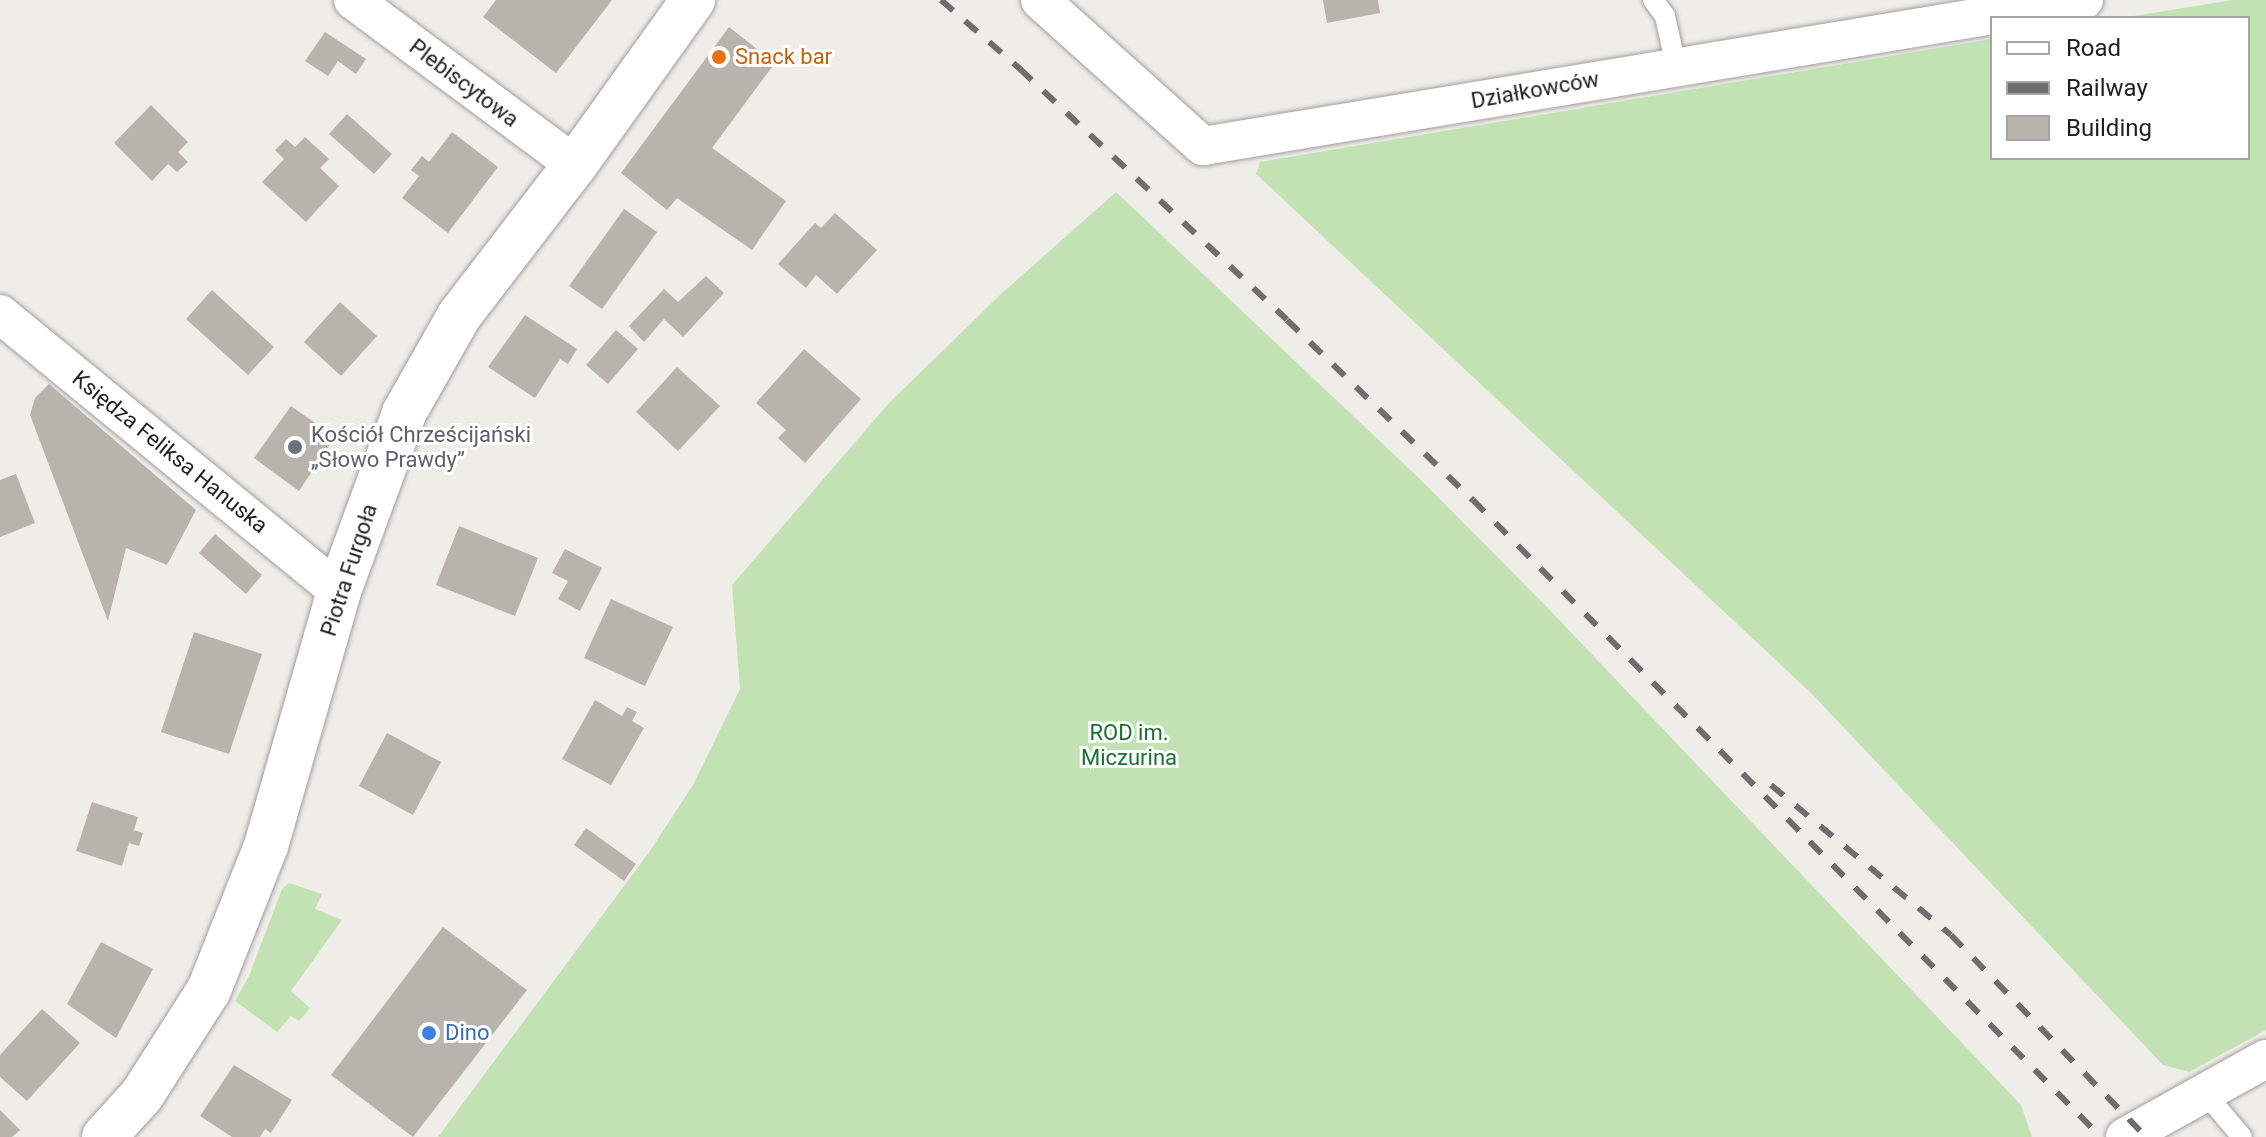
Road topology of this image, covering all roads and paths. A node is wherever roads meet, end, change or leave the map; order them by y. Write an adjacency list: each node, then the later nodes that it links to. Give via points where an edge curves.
1 (353, 0): 7 (street, Plebiscytowa)
2 (693, 0): 7 (street, Piotra Furgoła)
3 (1040, 0): 6 (street, Działkowców, via 1203,146)
4 (1653, 0): 6 (lane, via 1665,16)
5 (2084, 0): 6 (street, Działkowców)
6 (1676, 66)
7 (575, 165): 9 (street, Piotra Furgoła, via 459,316 404,413)
8 (0, 314): 9 (street, Księdza Feliksa Hanuska)
9 (339, 591): 12 (street, Piotra Furgoła, via 266,846 209,990 142,1095)
10 (2266, 1059): 11 (street)
11 (2205, 1093): 13 (street); 14 (lane)
12 (104, 1137)
13 (2125, 1137)
14 (2242, 1137)

